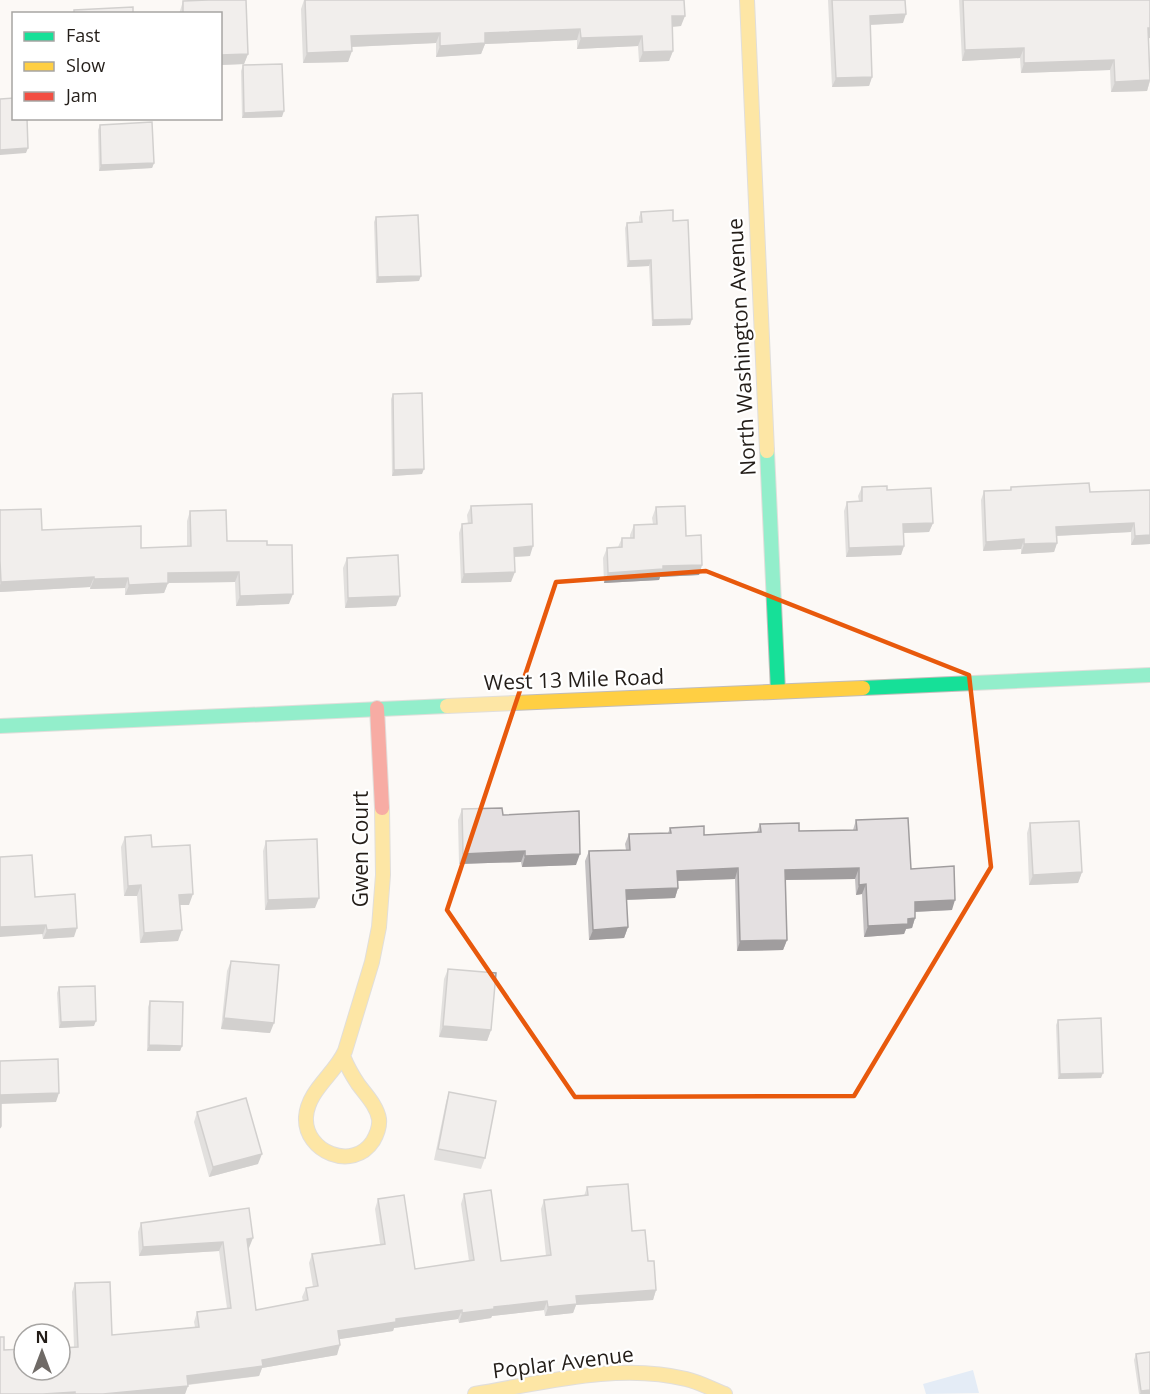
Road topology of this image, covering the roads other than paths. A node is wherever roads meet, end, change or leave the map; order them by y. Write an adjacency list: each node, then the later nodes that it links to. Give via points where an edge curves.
1 (747, 0): 3 (street, North Washington Avenue)
2 (1150, 675): 3 (street, West 13 Mile Road)
3 (778, 691): 4 (street, West 13 Mile Road)
4 (377, 708): 5 (street, West 13 Mile Road); 6 (street, Gwen Court, via 383,901 372,961)
5 (0, 726)
6 (343, 1056): 6 (street, Gwen Court, via 377,1110 380,1123 366,1150 345,1157 319,1149 306,1122 307,1107)
7 (475, 1394): 8 (street, Poplar Avenue, via 641,1372 687,1379)
8 (725, 1394)

